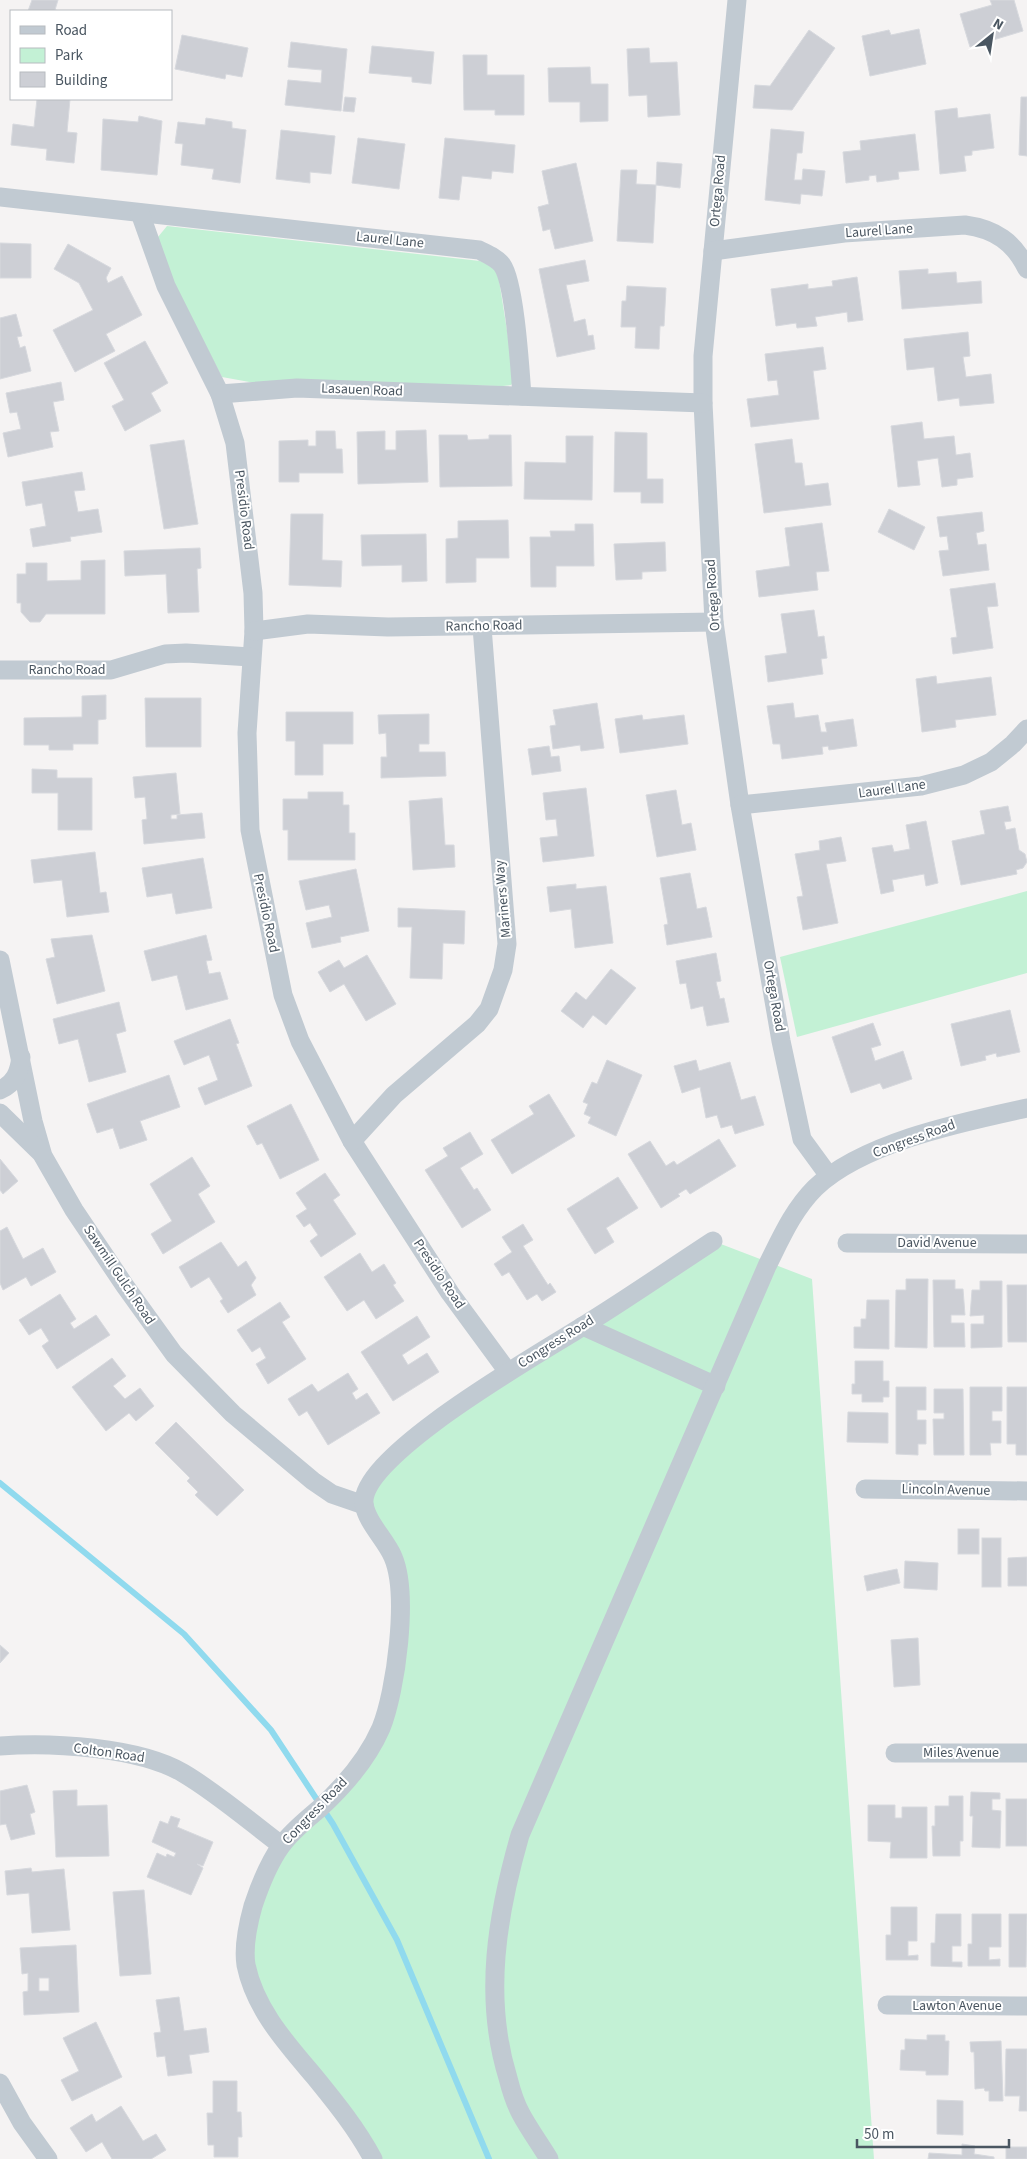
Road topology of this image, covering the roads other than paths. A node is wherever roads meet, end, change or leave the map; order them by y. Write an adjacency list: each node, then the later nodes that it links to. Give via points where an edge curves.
1 (737, 0): 4 (street, Ortega Road)
2 (0, 197): 3 (street)
3 (140, 213): 6 (street, via 166,286); 7 (street, Laurel Lane, via 479,250 502,264 507,276)
4 (713, 251): 5 (street, Laurel Lane, via 844,233 965,225 984,227 998,234 1020,254); 8 (street, Ortega Road)
5 (1027, 269)
6 (220, 394): 7 (street, Lasauen Road, via 297,388); 11 (street, Presidio Road, via 235,442 241,481 253,583)
7 (522, 396): 8 (street, Lasauen Road)
8 (703, 403): 9 (street, Ortega Road)
9 (714, 622): 10 (street, Rancho Road); 15 (street, Ortega Road)
10 (482, 627): 11 (street, Rancho Road, via 308,624); 21 (street, Mariners Way, via 507,944 503,970 489,1009 477,1024 394,1095)
11 (254, 631): 12 (street, Presidio Road)
12 (251, 657): 13 (street, Rancho Road, via 165,654 111,670); 21 (street, Presidio Road, via 248,800 270,939 283,994 300,1041)
13 (0, 670)
14 (1027, 729): 15 (street, Laurel Lane, via 991,762 964,775 921,786)
15 (740, 805): 23 (street, Ortega Road, via 802,1139)
16 (0, 960): 17 (street, Sawmill Gulch Road)
17 (21, 1056): 18 (street, via 18,1074); 22 (street, Sawmill Gulch Road)
18 (0, 1090)
19 (1027, 1108): 23 (street, Congress Road, via 962,1121 910,1138 858,1159)
20 (0, 1113): 22 (street)
21 (352, 1141): 28 (street, Presidio Road, via 450,1292)
22 (44, 1156): 32 (street, Sawmill Gulch Road, via 74,1210 148,1319 200,1383 313,1481 332,1494)
23 (829, 1176): 29 (street, Congress Road, via 792,1216)
24 (713, 1240): 27 (street, Congress Road)
25 (847, 1243): 26 (street, David Avenue)
26 (1027, 1244)
27 (583, 1326): 28 (street, Congress Road); 29 (street)
28 (508, 1372): 32 (street, Congress Road, via 401,1448 367,1490)
29 (716, 1386): 42 (street, Congress Road, via 520,1835 506,1886 495,1961 497,2035 520,2113)
30 (865, 1489): 31 (street, Lincoln Avenue)
31 (1027, 1491)
32 (364, 1505): 36 (street, Congress Road, via 394,1559 399,1581 398,1650 391,1692 382,1727 372,1746 344,1783)
33 (5, 1742): 36 (street, Colton Road, via 132,1754 157,1761 183,1772)
34 (895, 1753): 35 (street, Miles Avenue)
35 (1027, 1753)
36 (281, 1845): 41 (street, Congress Road, via 260,1886 246,1936 246,1962 253,1990 280,2036 346,2116)
37 (887, 2005): 38 (street, Lawton Avenue)
38 (1027, 2006)
39 (0, 2083): 40 (street, via 22,2123)
40 (48, 2159)
41 (373, 2159)
42 (549, 2159)

